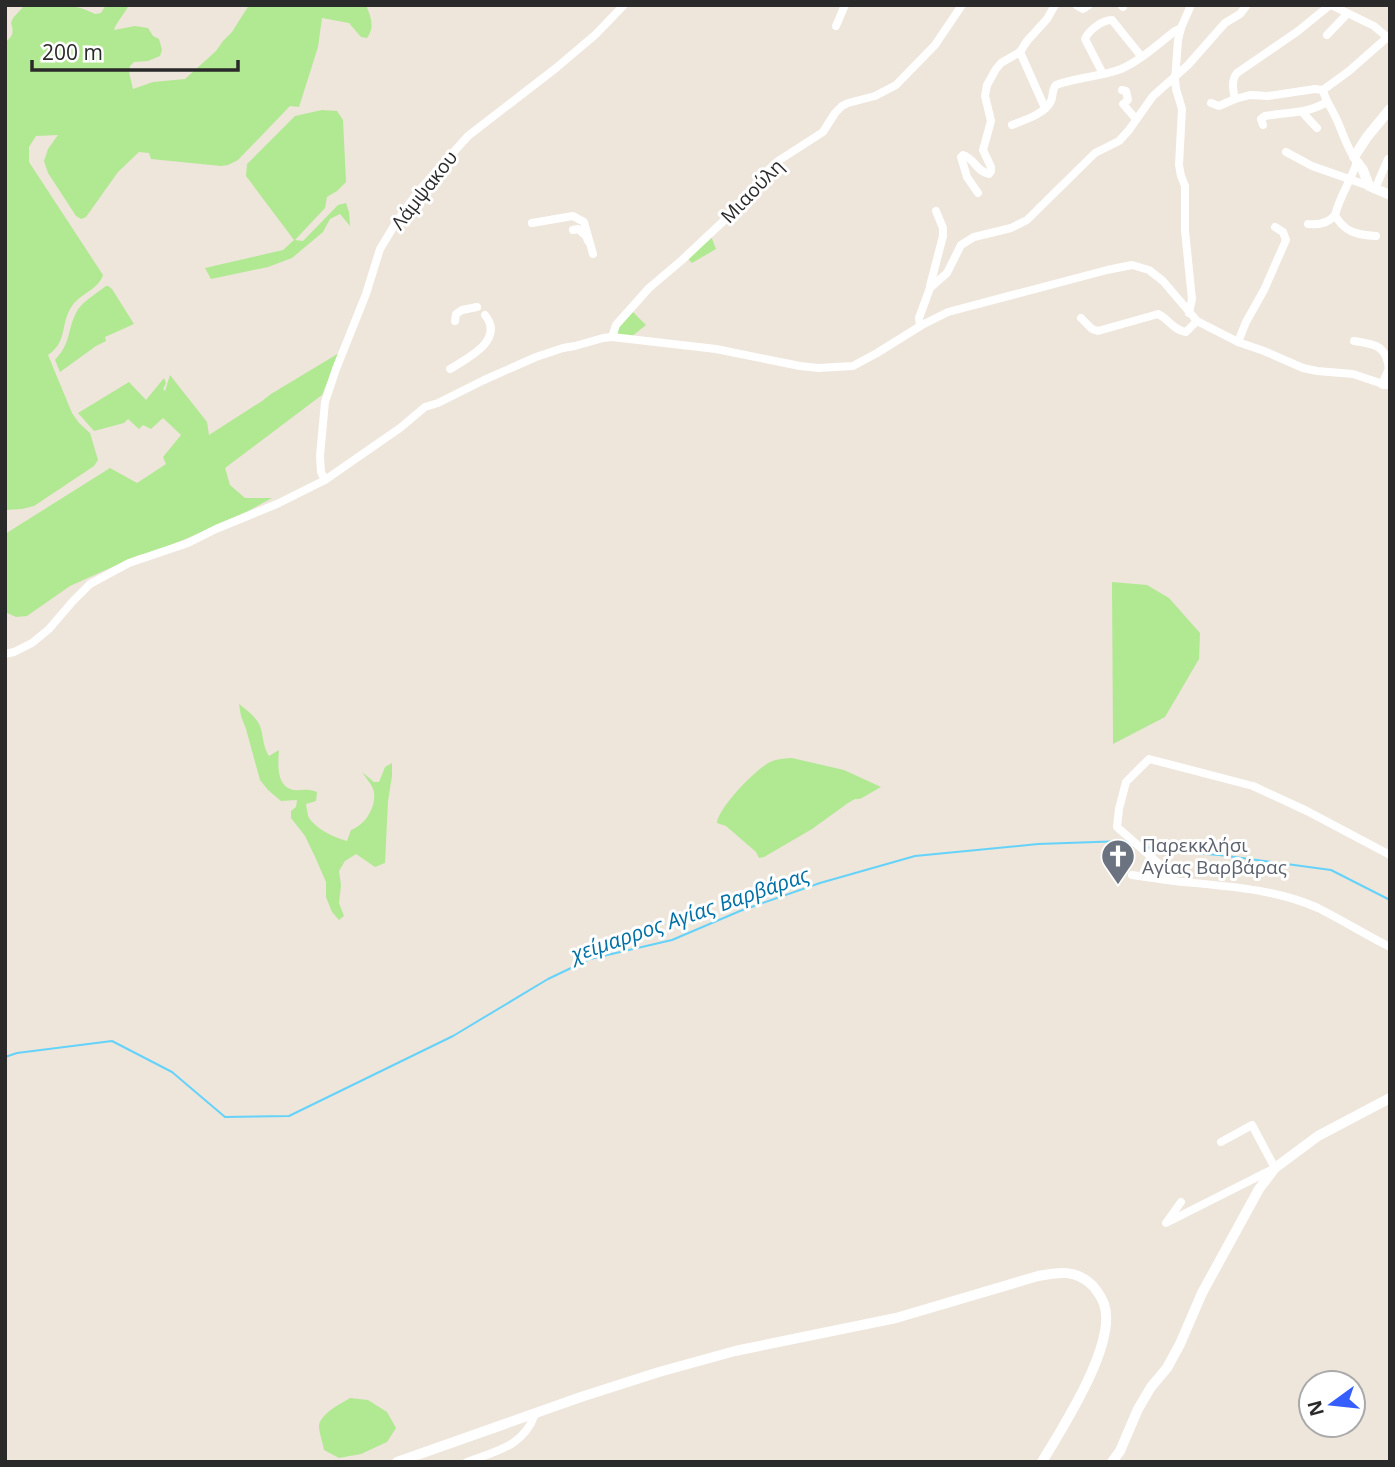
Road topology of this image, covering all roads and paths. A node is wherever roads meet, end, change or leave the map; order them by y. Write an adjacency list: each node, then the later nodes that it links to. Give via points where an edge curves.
1 (624, 5): 59 (street, Λάμψακου, via 556,68 468,136 417,193 391,231 380,249 325,402 320,456)
2 (845, 5): 11 (street)
3 (962, 5): 53 (street, Μιαούλη, via 935,45 896,85 845,104 823,132 765,173 747,199 649,288 616,325)
4 (1055, 5): 15 (street)
5 (1076, 5): 6 (street, via 1083,9)
6 (1089, 5)
7 (1191, 5): 12 (street)
8 (1248, 5): 18 (street)
9 (1331, 5): 10 (street); 21 (street, via 1237,73)
10 (1347, 14): 13 (street); 14 (street)
11 (836, 26)
12 (1181, 28): 16 (street); 18 (street)
13 (1327, 35)
14 (1388, 36): 20 (street)
15 (1020, 52): 24 (street); 36 (street, via 1001,64 987,85 990,121 983,150 990,173 982,172 966,155 961,157)
16 (1141, 57): 17 (street); 17 (street, via 1112,20 1106,21 1085,39)
17 (1103, 74): 24 (street, via 1056,85)
18 (1175, 76): 27 (street); 47 (street, via 1182,109 1179,164 1186,190)
19 (1122, 90): 27 (street, via 1128,100 1119,106)
20 (1323, 90): 21 (street); 22 (street)
21 (1235, 99): 23 (street, via 1219,106)
22 (1327, 102): 26 (street); 33 (street)
23 (1211, 103)
24 (1045, 108): 28 (street)
25 (1390, 109): 33 (street, via 1367,137)
26 (1302, 112): 29 (street, via 1263,117); 30 (street)
27 (1136, 118): 45 (street, via 1119,141 1095,153 1027,220 964,242 947,272)
28 (1012, 125)
29 (1263, 125)
30 (1317, 128)
31 (1286, 152): 34 (street)
32 (1390, 159): 35 (street)
33 (1356, 160): 34 (street); 35 (street)
34 (1351, 181): 35 (street); 39 (street)
35 (1372, 188): 37 (street)
36 (978, 192)
37 (1390, 195)
38 (936, 211): 45 (street, via 943,236)
39 (1335, 215): 41 (street, via 1322,224); 44 (street, via 1350,232)
40 (532, 223): 43 (street, via 573,216 584,222 593,254 586,236)
41 (1308, 224)
42 (1275, 227): 55 (street, via 1286,240)
43 (573, 230)
44 (1376, 236)
45 (930, 288): 52 (street)
46 (477, 307): 50 (street, via 462,310)
47 (1189, 313): 51 (street); 52 (street, via 1158,276 1132,265 947,313)
48 (485, 316): 56 (street, via 491,322 491,337)
49 (1081, 318): 51 (street, via 1098,331 1158,314 1186,332)
50 (455, 321)
51 (1197, 321): 55 (street)
52 (920, 326): 53 (street, via 853,366 818,368 716,349)
53 (612, 337): 59 (street, via 536,357 425,407)
54 (1354, 341): 57 (street, via 1378,347 1388,359)
55 (1238, 342): 58 (street, via 1300,367)
56 (450, 369)
57 (1389, 369): 58 (street)
58 (1386, 384)
59 (325, 481): 60 (street, via 111,572 81,592 32,643)
60 (5, 654)
61 (1390, 855): 63 (street, via 1253,786 1149,759 1126,782 1117,827)
62 (1132, 875): 63 (street)
63 (1174, 881): 64 (street, via 1283,897 1317,908)
64 (1390, 947)
65 (1390, 1098): 67 (street, via 1318,1136)
66 (1222, 1142): 67 (street, via 1252,1125)
67 (1275, 1168): 68 (street, via 1166,1223); 73 (street, via 1229,1242 1180,1344 1138,1409)
68 (1181, 1202)
69 (535, 1414): 70 (street); 71 (street, via 518,1440); 72 (street, via 618,1384 735,1351 896,1318 1059,1272 1076,1275 1097,1290 1105,1305 1105,1330 1080,1396)
70 (397, 1462)
71 (467, 1462)
72 (1042, 1462)
73 (1112, 1462)

